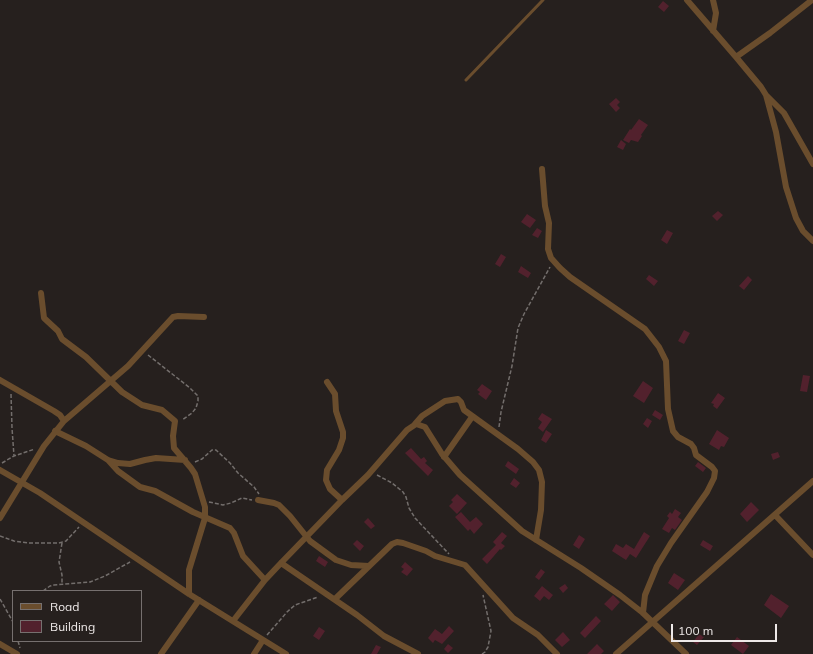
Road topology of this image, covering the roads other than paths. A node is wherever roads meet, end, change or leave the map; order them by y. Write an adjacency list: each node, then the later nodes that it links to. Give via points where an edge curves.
1 (543, 0): 7 (lane)
2 (687, 0): 5 (street)
3 (713, 0): 5 (street, via 716,13)
4 (812, 0): 6 (street)
5 (713, 31): 6 (street)
6 (736, 57): 8 (street)
7 (466, 80)
8 (766, 95): 9 (street, via 784,113); 11 (street, via 786,187 796,218 803,231)
9 (813, 164)
10 (542, 169): 41 (street, via 549,223 548,249 553,261 581,286 645,329 659,347 666,360 668,409 673,431 691,444 696,455 715,471 707,492 657,566 645,595)
11 (813, 241)
12 (41, 293): 15 (street, via 44,319 58,331 62,339 86,357)
13 (204, 317): 15 (street, via 174,317 128,366)
14 (0, 380): 18 (street, via 54,410)
15 (110, 381): 18 (street); 23 (street, via 142,405 166,412 174,419 174,445)
16 (327, 382): 28 (street, via 335,394 336,411 343,438 327,470 326,480 330,489)
17 (472, 417): 19 (street, via 456,398 444,401); 21 (street); 33 (street, via 518,449 533,462 541,474 542,499)
18 (64, 421): 20 (street)
19 (415, 424): 21 (street, via 425,427); 28 (street)
20 (55, 431): 22 (street); 26 (street)
21 (444, 457): 33 (street, via 460,475 522,531)
22 (108, 460): 23 (street, via 128,464 156,458); 31 (street, via 137,485 155,491)
23 (186, 462): 31 (street, via 195,474 204,501)
24 (0, 470): 26 (street)
25 (813, 481): 29 (street)
26 (22, 483): 30 (street); 38 (street)
27 (258, 500): 32 (street, via 279,505)
28 (342, 500): 32 (street)
29 (774, 515): 34 (street); 43 (street)
30 (0, 518)
31 (205, 518): 37 (street, via 232,530 243,556); 38 (street, via 190,565)
32 (306, 537): 35 (street); 36 (street, via 339,562)
33 (536, 540): 41 (street, via 605,584)
34 (813, 555)
35 (281, 563): 37 (street); 39 (street)
36 (369, 566): 39 (street); 51 (street, via 397,542 467,567 513,618 538,635)
37 (265, 580): 42 (street)
38 (189, 594): 40 (street)
39 (332, 597): 50 (street, via 388,638)
40 (199, 600): 42 (street); 47 (street)
41 (643, 613): 43 (street)
42 (232, 621): 44 (street)
43 (652, 622): 52 (street); 53 (street)
44 (263, 640): 48 (street); 49 (street)
45 (0, 644): 46 (street)
46 (17, 654)
47 (161, 654)
48 (254, 654)
49 (286, 654)
50 (418, 654)
51 (556, 654)
52 (616, 654)
53 (686, 654)

